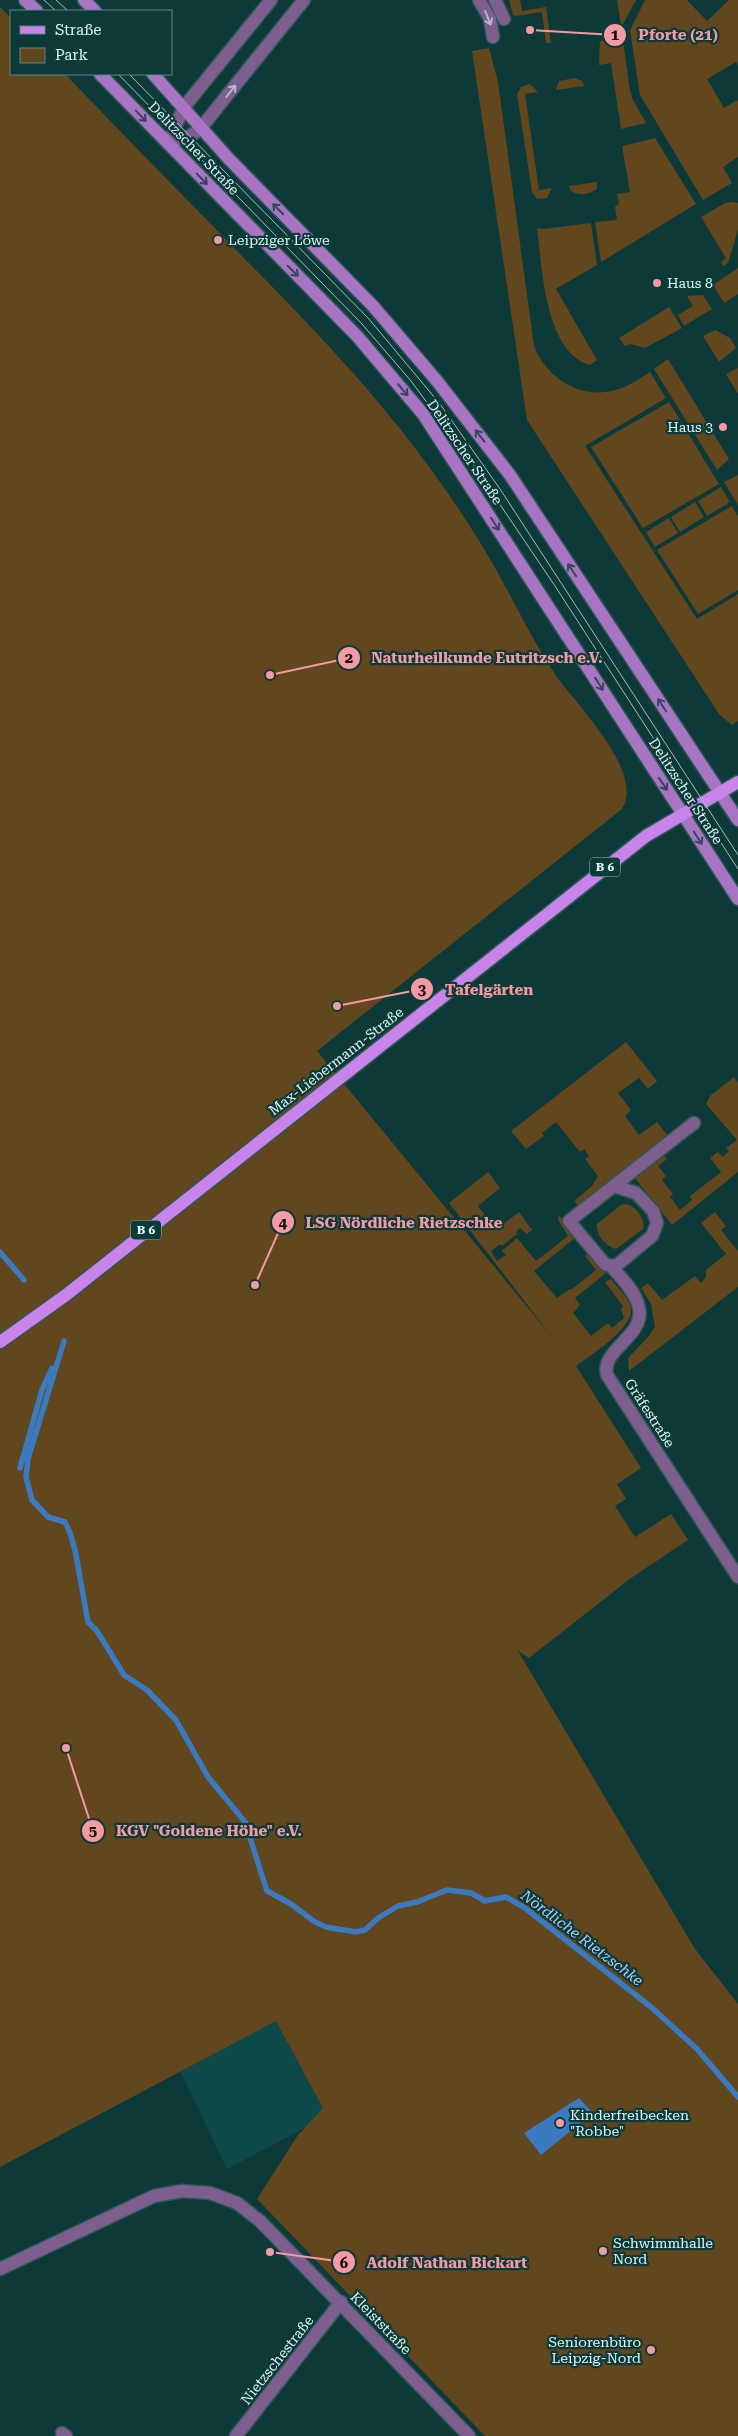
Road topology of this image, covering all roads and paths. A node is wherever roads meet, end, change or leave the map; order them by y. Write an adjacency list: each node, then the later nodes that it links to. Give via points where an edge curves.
1 (25, 0): 7 (main road)
2 (84, 0): 8 (main road)
3 (271, 0): 13 (street)
4 (304, 0): 14 (street, one-way to 4)
5 (479, 0): 10 (street, one-way to 10, via 490,19)
6 (495, 0): 9 (street)
7 (36, 10)
8 (94, 10)
9 (504, 19)
10 (493, 37)
11 (101, 75): 15 (main road, Delitzscher Straße, one-way to 15)
12 (155, 75): 13 (main road, Delitzscher Straße)
13 (184, 107): 14 (main road, Delitzscher Straße); 15 (street)
14 (200, 129): 15 (street); 17 (main road, Delitzscher Straße, one-way to 14, via 510,475 437,381 373,306)
15 (168, 144): 18 (main road, Delitzscher Straße, one-way to 18, via 357,336 423,414)
16 (738, 782): 17 (main road, B 6)
17 (720, 793): 18 (main road, Max-Liebermann-Straße / B 6); 19 (main road, Delitzscher Straße)
18 (682, 813): 20 (main road, Delitzscher Straße, one-way to 20); 24 (main road, Max-Liebermann-Straße / B 6, via 652,831 66,1295)
19 (738, 820)
20 (738, 899)
21 (694, 1123): 22 (street, Gräfestraße)
22 (614, 1186): 23 (street, Gräfestraße, via 569,1221 605,1264); 23 (street, via 636,1193 653,1211 657,1223 652,1236 617,1265)
23 (611, 1266): 25 (street, Gräfestraße, via 638,1302 640,1319 632,1334 610,1357 607,1375)
24 (0, 1342)
25 (738, 1577)
26 (0, 2268): 27 (street, Kleiststraße, via 154,2196 182,2190 210,2193 237,2203 260,2221)
27 (341, 2302): 28 (street, Nietzschestraße); 29 (street, Kleiststraße)
28 (236, 2436)
29 (468, 2436)

